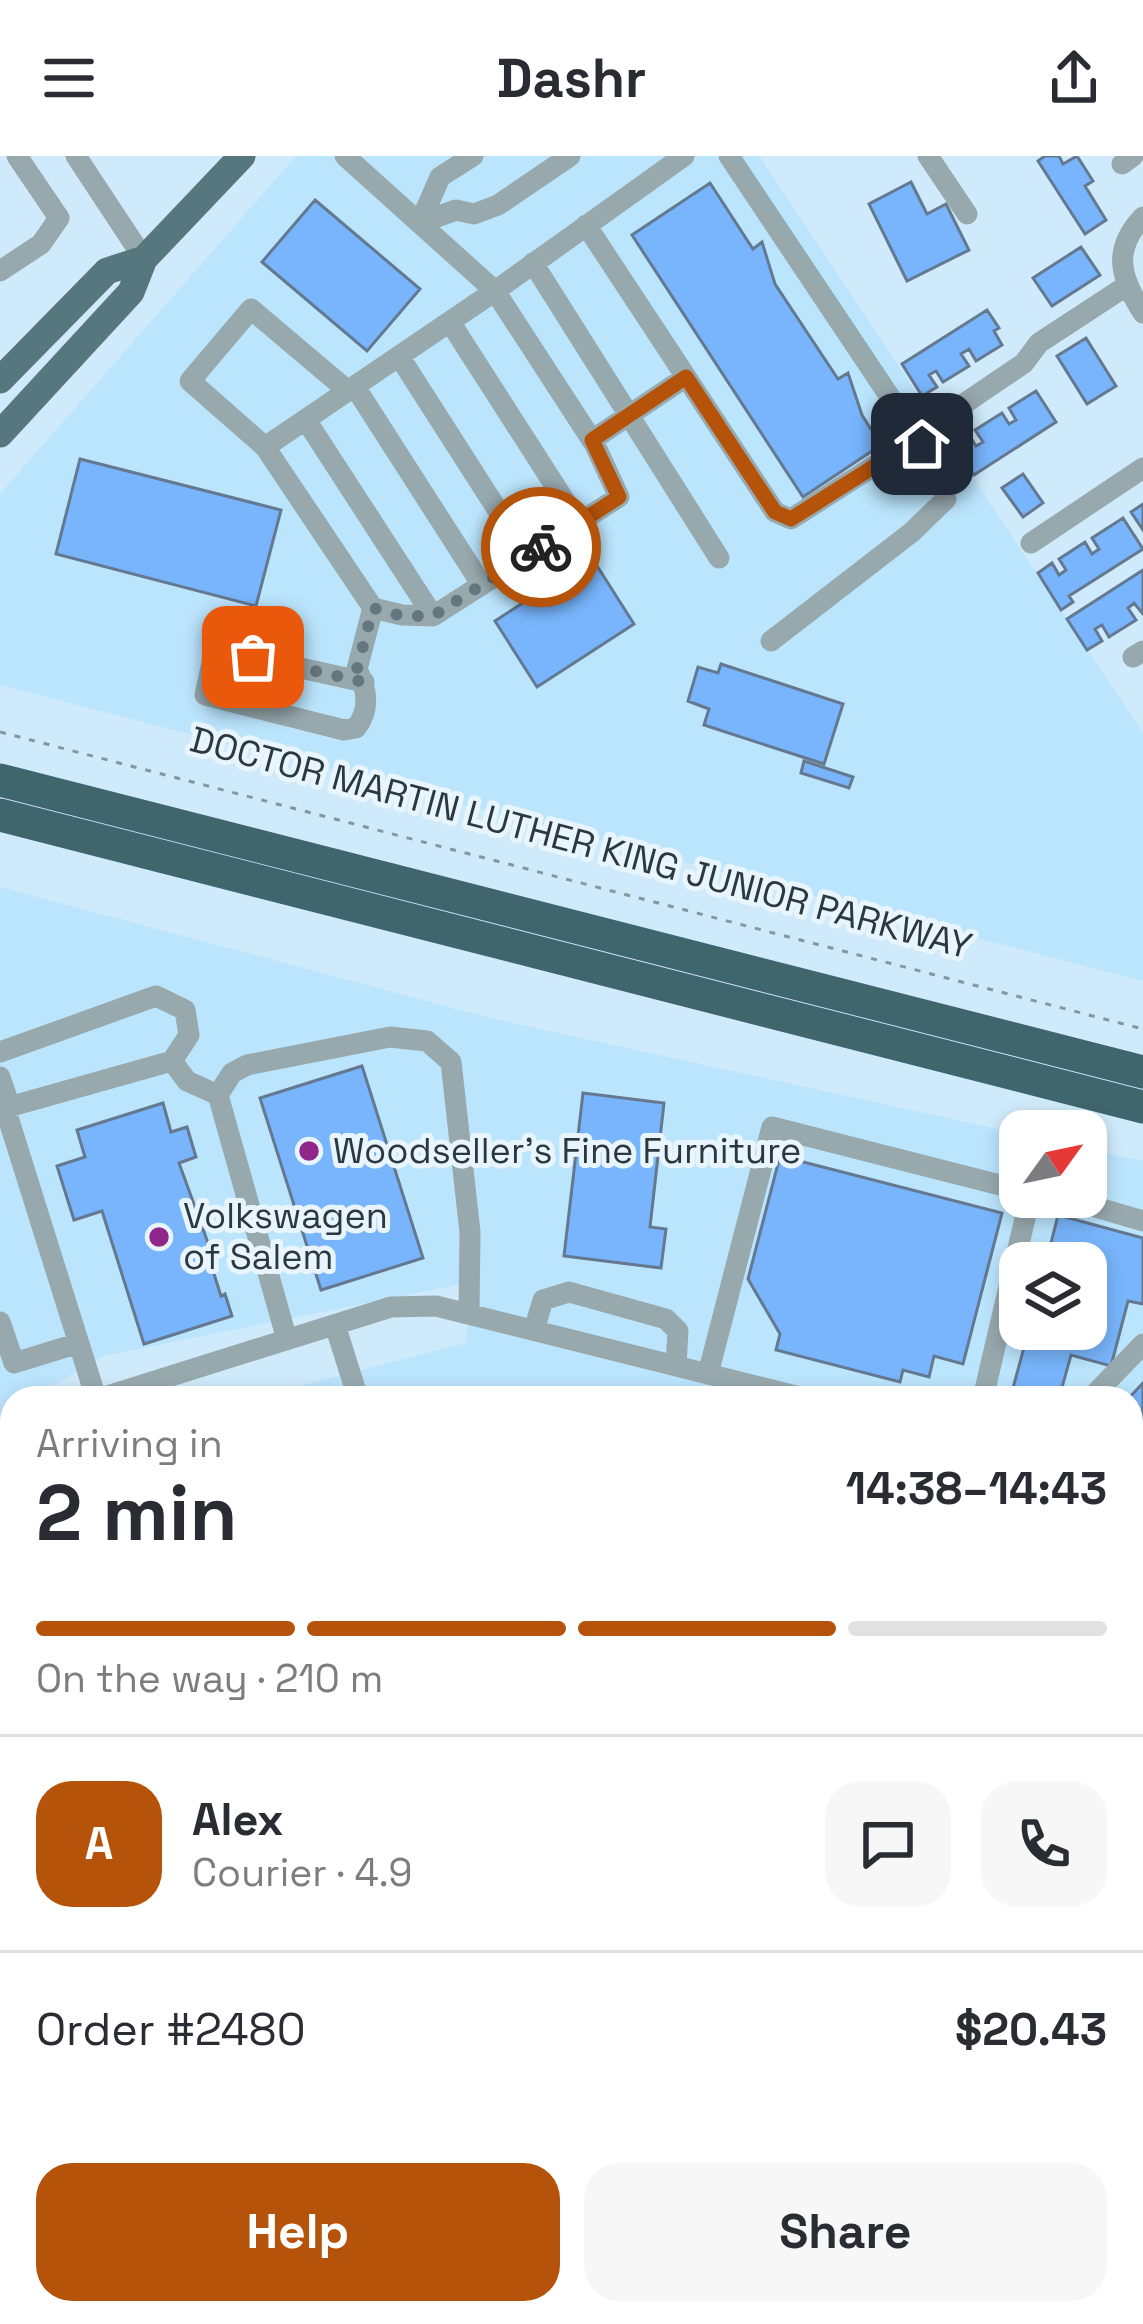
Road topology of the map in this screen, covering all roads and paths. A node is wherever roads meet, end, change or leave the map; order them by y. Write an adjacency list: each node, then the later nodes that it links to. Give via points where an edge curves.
1 (17, 156): 16 (street, via 59,218 41,244)
2 (76, 156): 14 (street)
3 (242, 156): 14 (main road)
4 (345, 156): 12 (street)
5 (473, 156): 12 (street, via 440,177)
6 (570, 156): 12 (street, via 498,205)
7 (684, 156): 13 (street)
8 (928, 156): 10 (street)
9 (732, 157): 29 (street, via 898,409)
10 (967, 214)
11 (1143, 217): 17 (street, via 1124,247)
12 (420, 223): 18 (street)
13 (586, 225): 15 (street); 22 (street)
14 (144, 259): 23 (main road, via 107,271); 28 (main road, via 130,292)
15 (533, 263): 18 (street); 25 (street)
16 (0, 271)
17 (1126, 286): 19 (street); 26 (street)
18 (495, 291): 20 (street); 30 (street)
19 (1143, 313)
20 (450, 322): 21 (street); 33 (street)
21 (399, 356): 24 (street); 35 (street)
22 (686, 377): 25 (street); 29 (street, via 775,512 791,519)
23 (0, 380)
24 (351, 389): 27 (street); 31 (street, via 250,309 190,381); 37 (street)
25 (629, 416): 30 (street); 36 (street)
26 (946, 416)
27 (306, 420): 31 (street); 39 (street)
28 (0, 434)
29 (908, 437): 40 (street, via 933,460 946,499)
30 (592, 440): 33 (street, via 619,497)
31 (266, 447): 38 (street)
32 (1143, 468): 34 (street)
33 (579, 523): 35 (street)
34 (1031, 543)
35 (527, 556): 37 (street)
36 (719, 558)
37 (482, 585): 39 (street)
38 (373, 608): 39 (street); 41 (street, via 357,669)
39 (433, 616)
40 (772, 641)
41 (364, 682): 41 (street, via 364,717 344,730 205,695 215,649)
42 (0, 733): 47 (path, DOCTOR MARTIN LUTHER KING JUNIOR PARKWAY)
43 (0, 765): 46 (highway)
44 (0, 780): 46 (highway)
45 (0, 815): 53 (highway)
46 (237, 842): 50 (highway)
47 (1143, 1029)
48 (0, 1052): 49 (street, via 156,997 185,1010 189,1035)
49 (172, 1061): 52 (street, via 187,1081); 54 (street)
50 (1143, 1072)
51 (0, 1077): 54 (street)
52 (218, 1095): 59 (street, via 247,1065 390,1037 427,1041 451,1063 470,1232); 63 (street)
53 (1143, 1107)
54 (5, 1108): 64 (street)
55 (999, 1185): 68 (street, via 772,1127)
56 (1107, 1210): 58 (street)
57 (1025, 1218): 73 (street)
58 (1143, 1221)
59 (469, 1314): 61 (street, via 412,1304); 62 (street)
60 (0, 1322): 66 (street)
61 (335, 1325): 63 (street); 71 (street)
62 (534, 1330): 67 (street); 67 (street, via 543,1300 569,1292 666,1319 678,1330)
63 (287, 1340): 70 (street)
64 (79, 1343): 66 (street); 69 (street)
65 (1143, 1344): 74 (street)
66 (7, 1366)
67 (676, 1366): 68 (street)
68 (708, 1374): 72 (street)
69 (94, 1386)
70 (137, 1386)
71 (354, 1386)
72 (756, 1386)
73 (986, 1386)
74 (1103, 1386)

